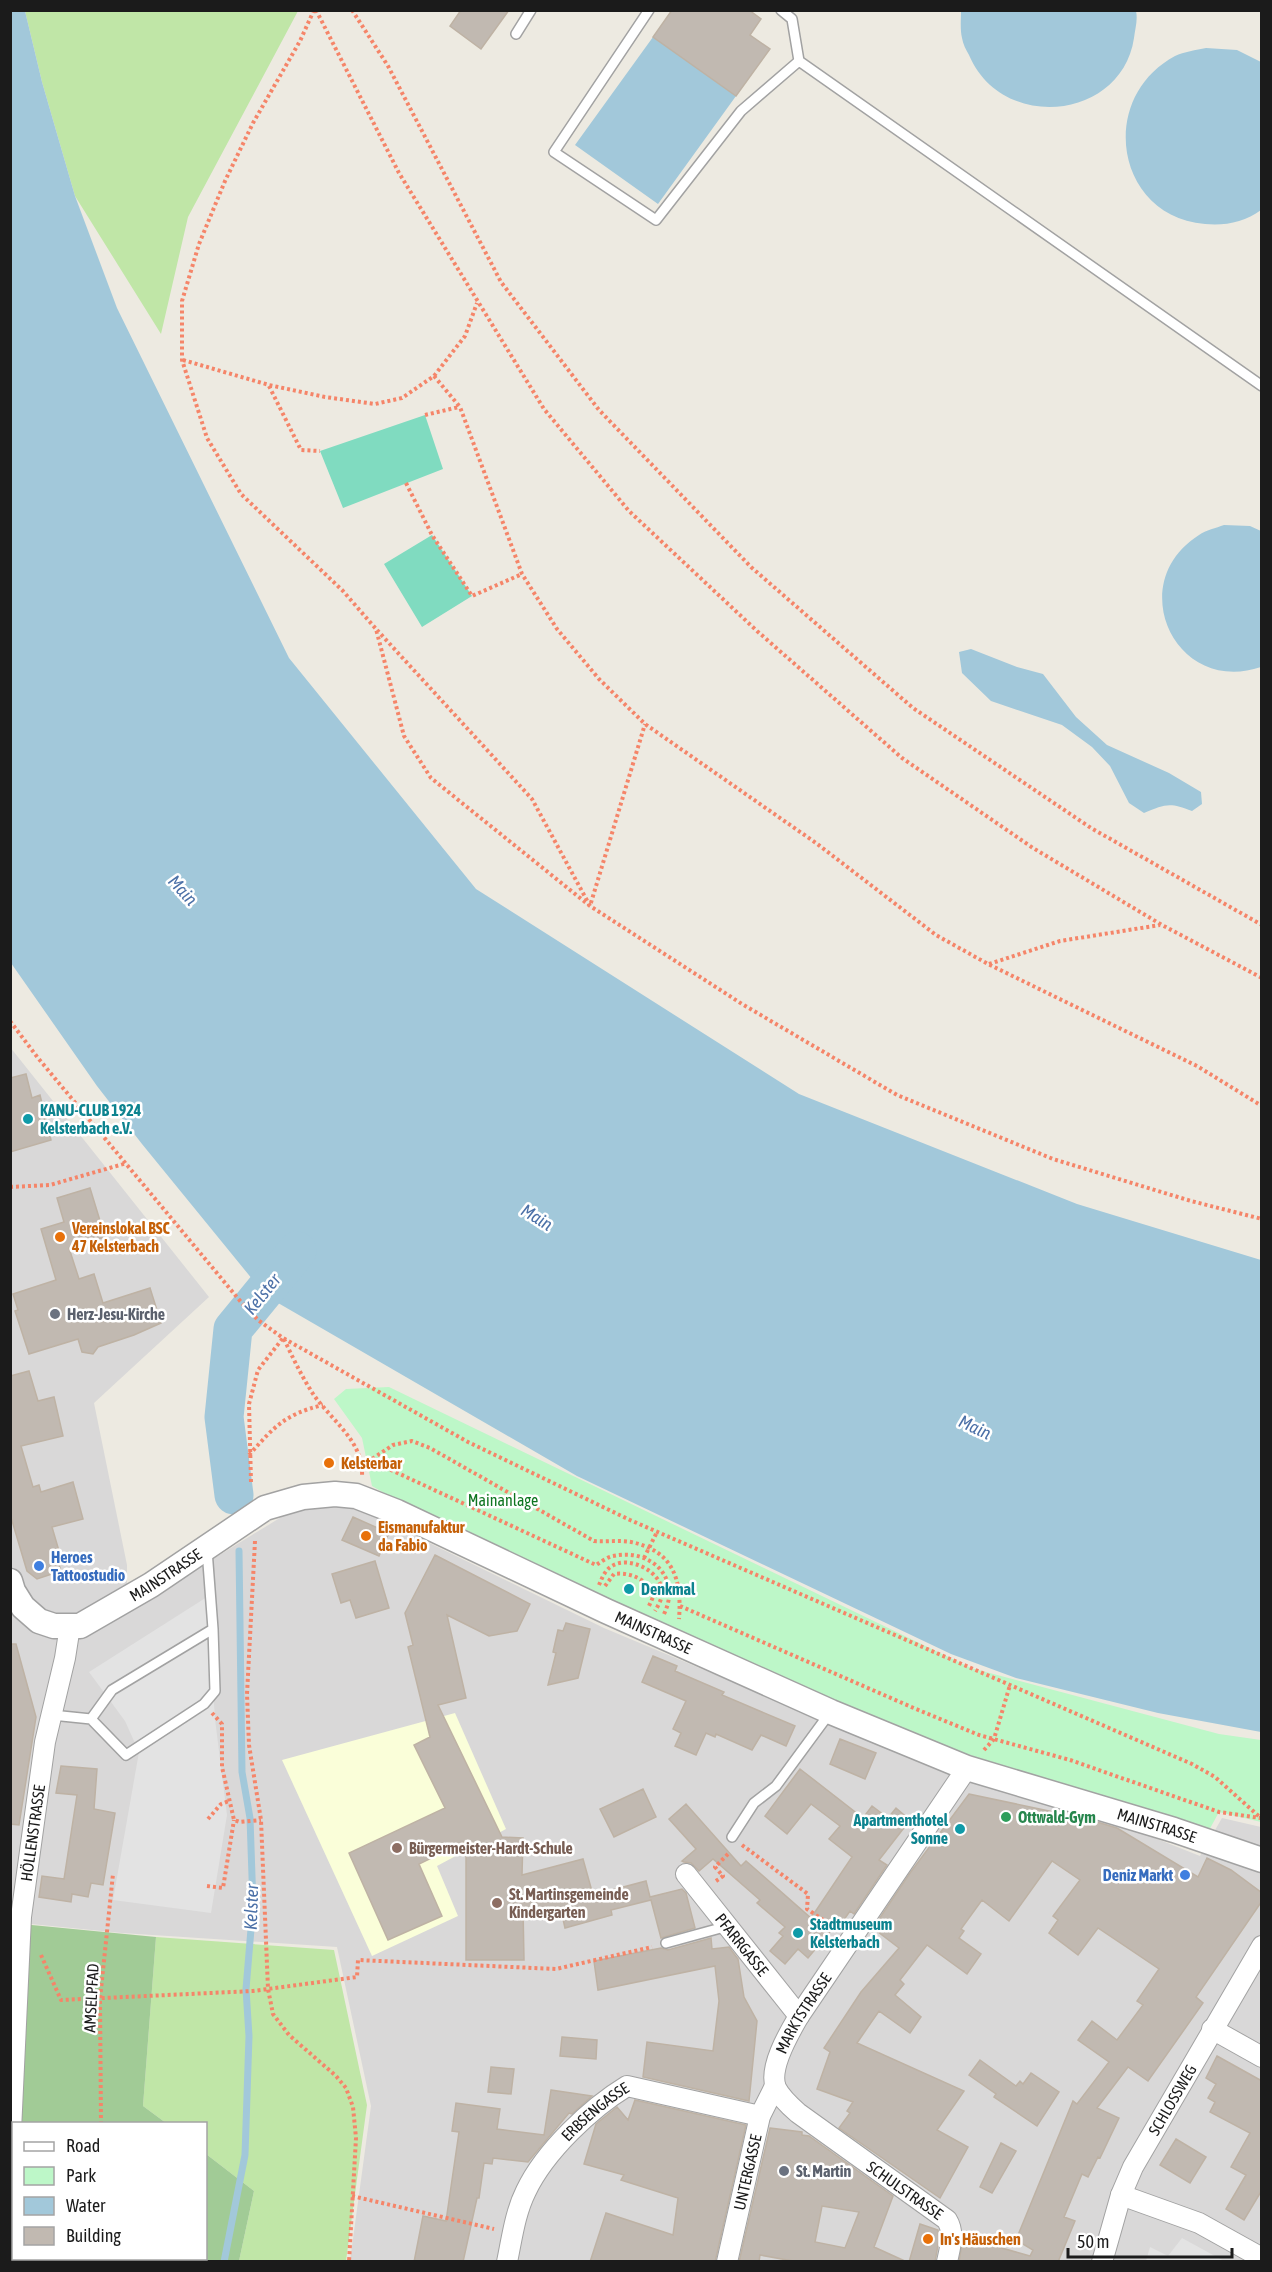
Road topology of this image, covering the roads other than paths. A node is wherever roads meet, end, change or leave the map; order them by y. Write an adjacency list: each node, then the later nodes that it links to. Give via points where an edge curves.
1 (531, 10): 4 (lane)
2 (649, 10): 5 (lane, via 554,152 656,220 741,111)
3 (781, 10): 5 (lane, via 792,18)
4 (516, 34)
5 (799, 61): 6 (lane)
6 (1262, 386)
7 (207, 1548): 9 (street, MAINSTRASSE, via 91,1621); 10 (lane); 11 (street, MAINSTRASSE, via 265,1508 303,1497 356,1496)
8 (10, 1581): 9 (street, via 23,1607 39,1621)
9 (70, 1626): 12 (street, HÖLLENSTRASSE)
10 (213, 1629): 13 (lane, via 112,1690); 13 (lane, via 215,1691 204,1704 126,1755)
11 (831, 1712): 14 (street, MAINSTRASSE); 15 (lane, via 776,1786 754,1803)
12 (52, 1715): 13 (lane); 26 (street, HÖLLENSTRASSE, via 45,1742 19,1943)
13 (91, 1719)
14 (967, 1768): 16 (street, MAINSTRASSE); 21 (street, MARKTSTRASSE)
15 (732, 1837)
16 (1262, 1860)
17 (686, 1874): 18 (street, PFARRGASSE)
18 (728, 1926): 19 (lane); 21 (street, PFARRGASSE)
19 (666, 1943)
20 (1262, 1946): 22 (street, SCHLOSSWEG)
21 (799, 2016): 24 (street, MARKTSTRASSE, via 782,2048)
22 (1212, 2029): 23 (street); 27 (street, SCHLOSSWEG)
23 (1262, 2057)
24 (775, 2086): 25 (street, UNTERGASSE); 31 (street, SCHULSTRASSE, via 786,2102 813,2125 947,2220 952,2231)
25 (760, 2116): 29 (street, ERBSENGASSE, via 627,2086 569,2134 546,2160 526,2190); 30 (street, UNTERGASSE)
26 (10, 2152)
27 (1121, 2195): 28 (street, via 1199,2223); 32 (street, SCHLOSSWEG)
28 (1262, 2258)
29 (507, 2262)
30 (727, 2262)
31 (947, 2262)
32 (1102, 2262)

